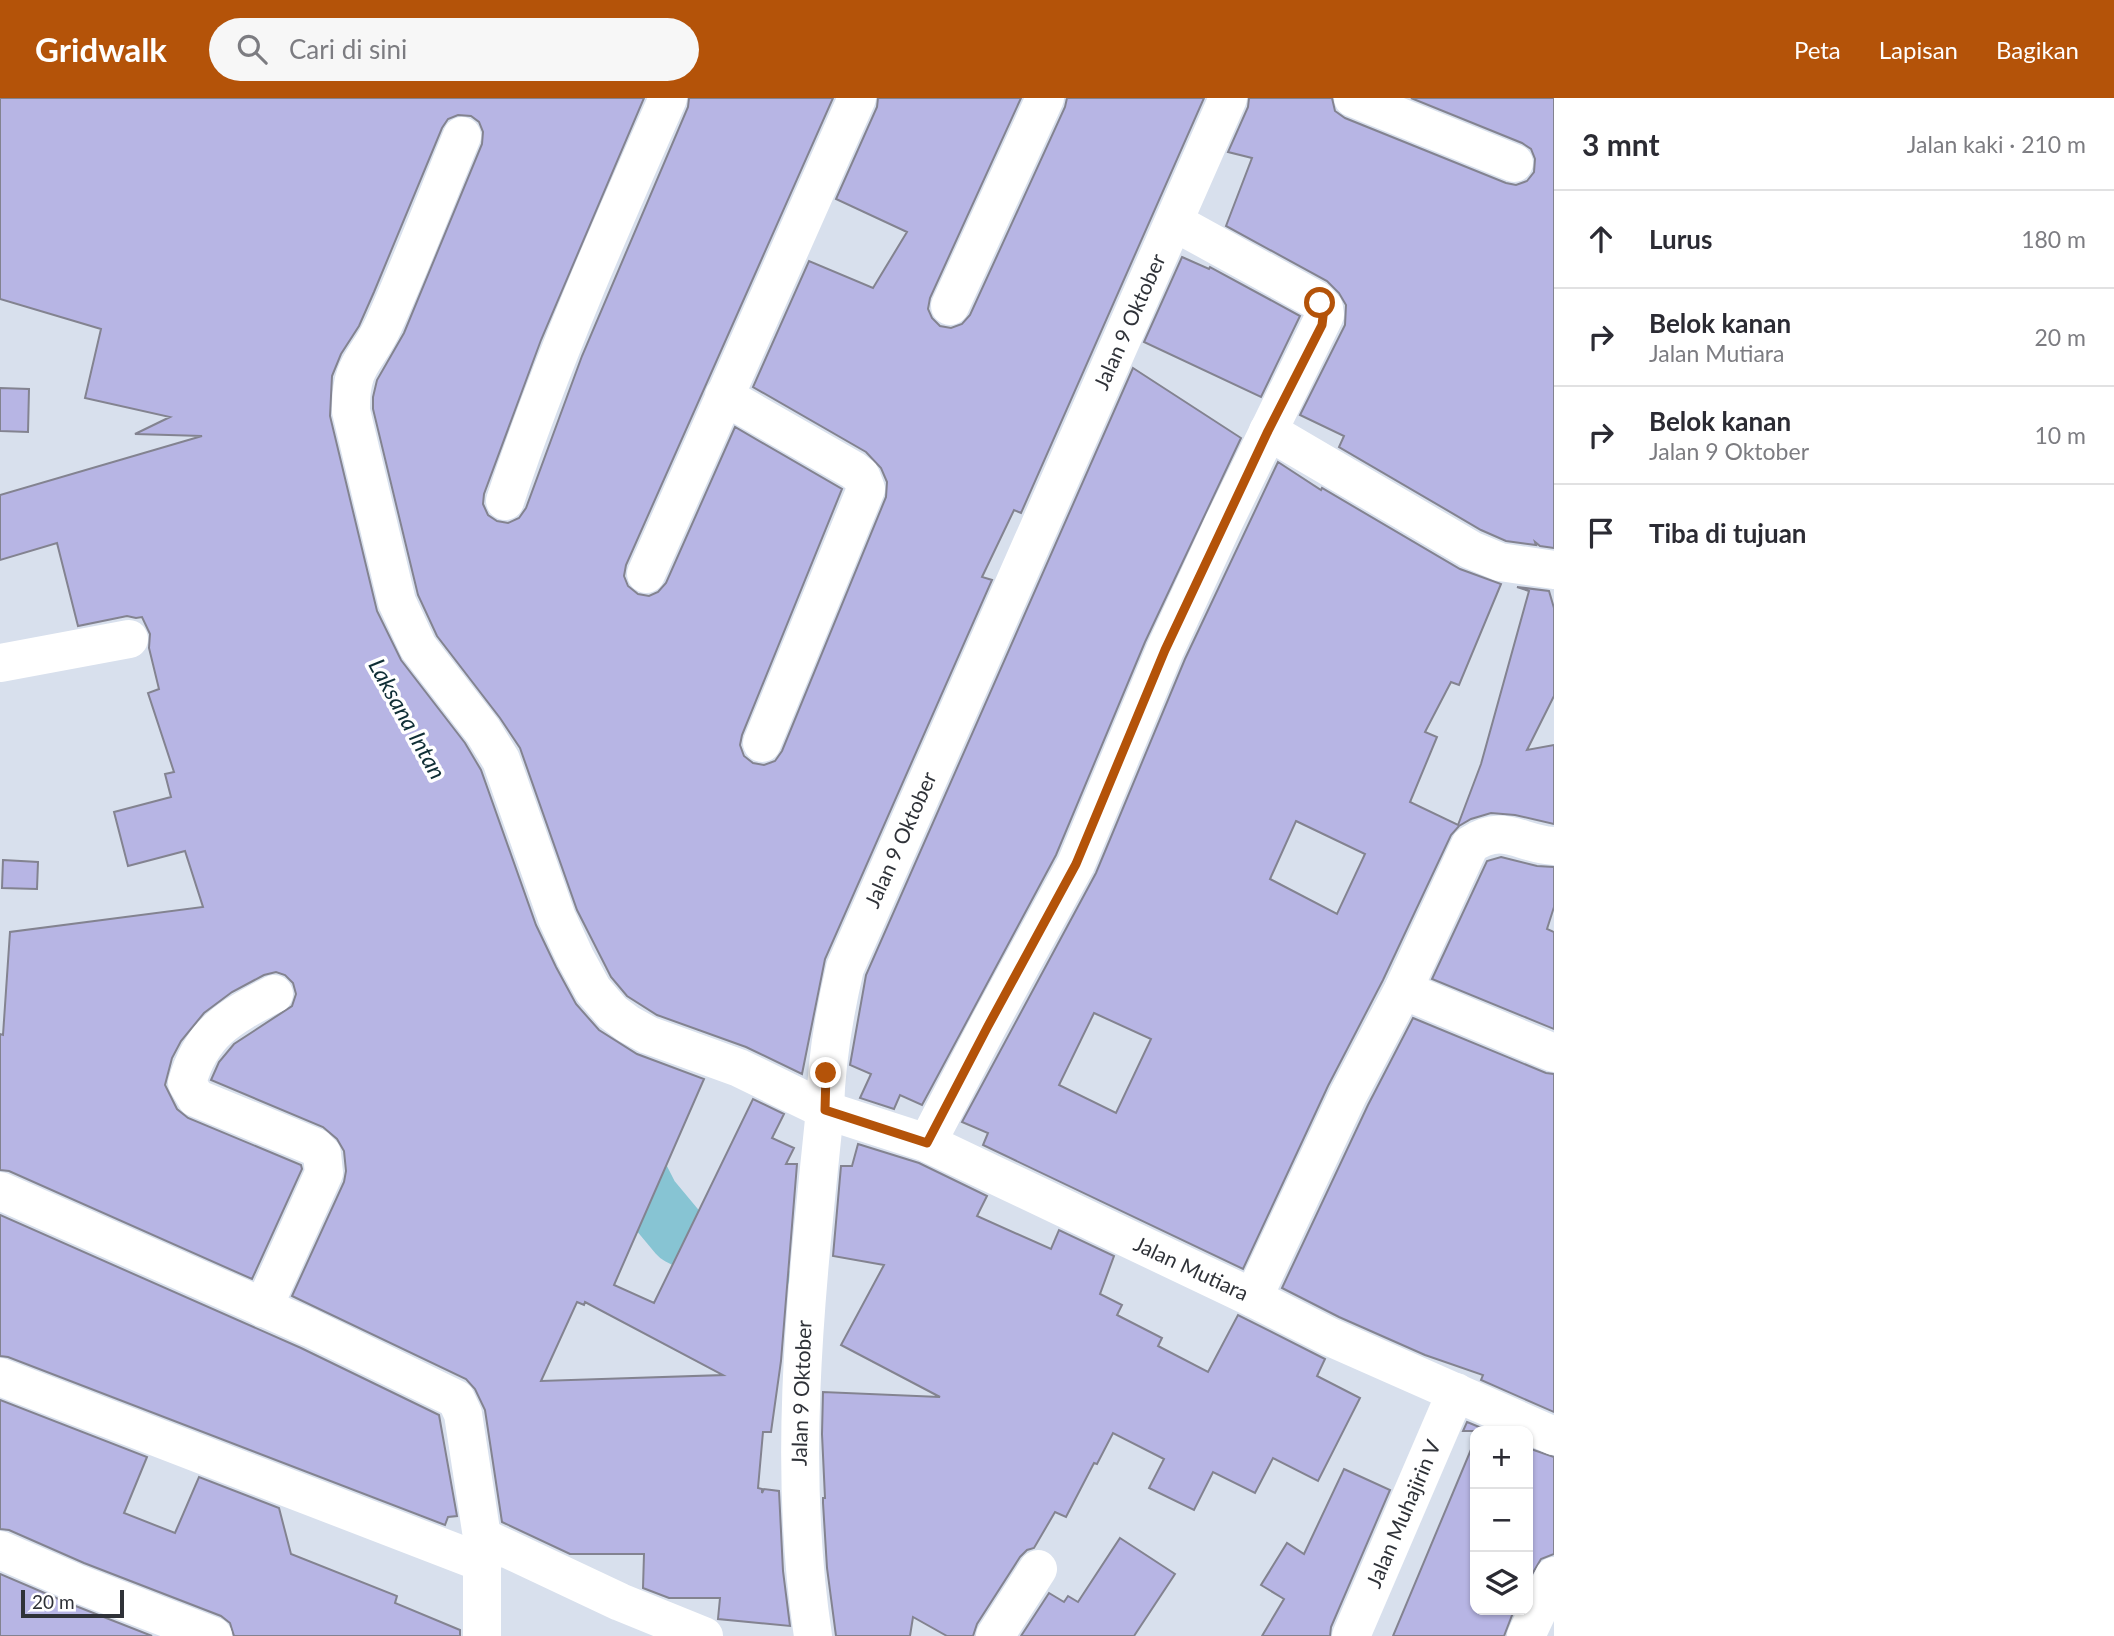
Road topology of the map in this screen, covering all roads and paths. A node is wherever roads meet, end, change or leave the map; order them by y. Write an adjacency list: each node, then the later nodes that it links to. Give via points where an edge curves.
1 (668, 98): 12 (street, via 606,237)
2 (857, 98): 10 (street)
3 (1045, 98): 9 (street)
4 (1228, 98): 8 (street, Jalan 9 Oktober)
5 (1353, 98): 7 (street)
6 (462, 136): 22 (street, Jalan Mutiara, via 383,327 354,374 350,389 361,458 404,621 501,760 557,918 593,990 612,1012 648,1035 739,1068)
7 (1514, 163)
8 (1174, 222): 11 (street, via 1324,308 1322,325); 22 (street, Jalan 9 Oktober, via 845,968 826,1073)
9 (950, 306)
10 (724, 396): 14 (street); 17 (street, via 853,470 866,489)
11 (1268, 431): 13 (street, via 1471,550 1500,562); 23 (street, via 1165,650 1076,864)
12 (505, 501)
13 (1554, 570)
14 (646, 574)
15 (130, 639): 16 (street)
16 (0, 663)
17 (762, 743)
18 (1554, 846): 19 (street, via 1495,833 1470,845)
19 (1403, 990): 21 (street); 25 (street)
20 (274, 994): 26 (street, via 219,1026 195,1060 187,1083 196,1098 315,1147 322,1154 324,1173)
21 (1554, 1053)
22 (825, 1110): 23 (street, Jalan Mutiara); 37 (street, Jalan 9 Oktober, via 802,1335 799,1457)
23 (927, 1143): 25 (street, Jalan Mutiara)
24 (0, 1191): 26 (street)
25 (1253, 1298): 28 (street, Jalan Mutiara)
26 (263, 1308): 31 (street, via 456,1399 463,1414)
27 (0, 1377): 31 (street)
28 (1456, 1392): 29 (street, Jalan Mutiara); 39 (street, Jalan Muhajirin V)
29 (1554, 1436)
30 (0, 1550): 34 (street)
31 (482, 1550): 35 (street); 36 (street)
32 (1038, 1569): 38 (street)
33 (1554, 1576): 40 (street)
34 (213, 1636)
35 (482, 1636)
36 (704, 1636)
37 (813, 1636)
38 (995, 1636)
39 (1351, 1636)
40 (1526, 1636)

